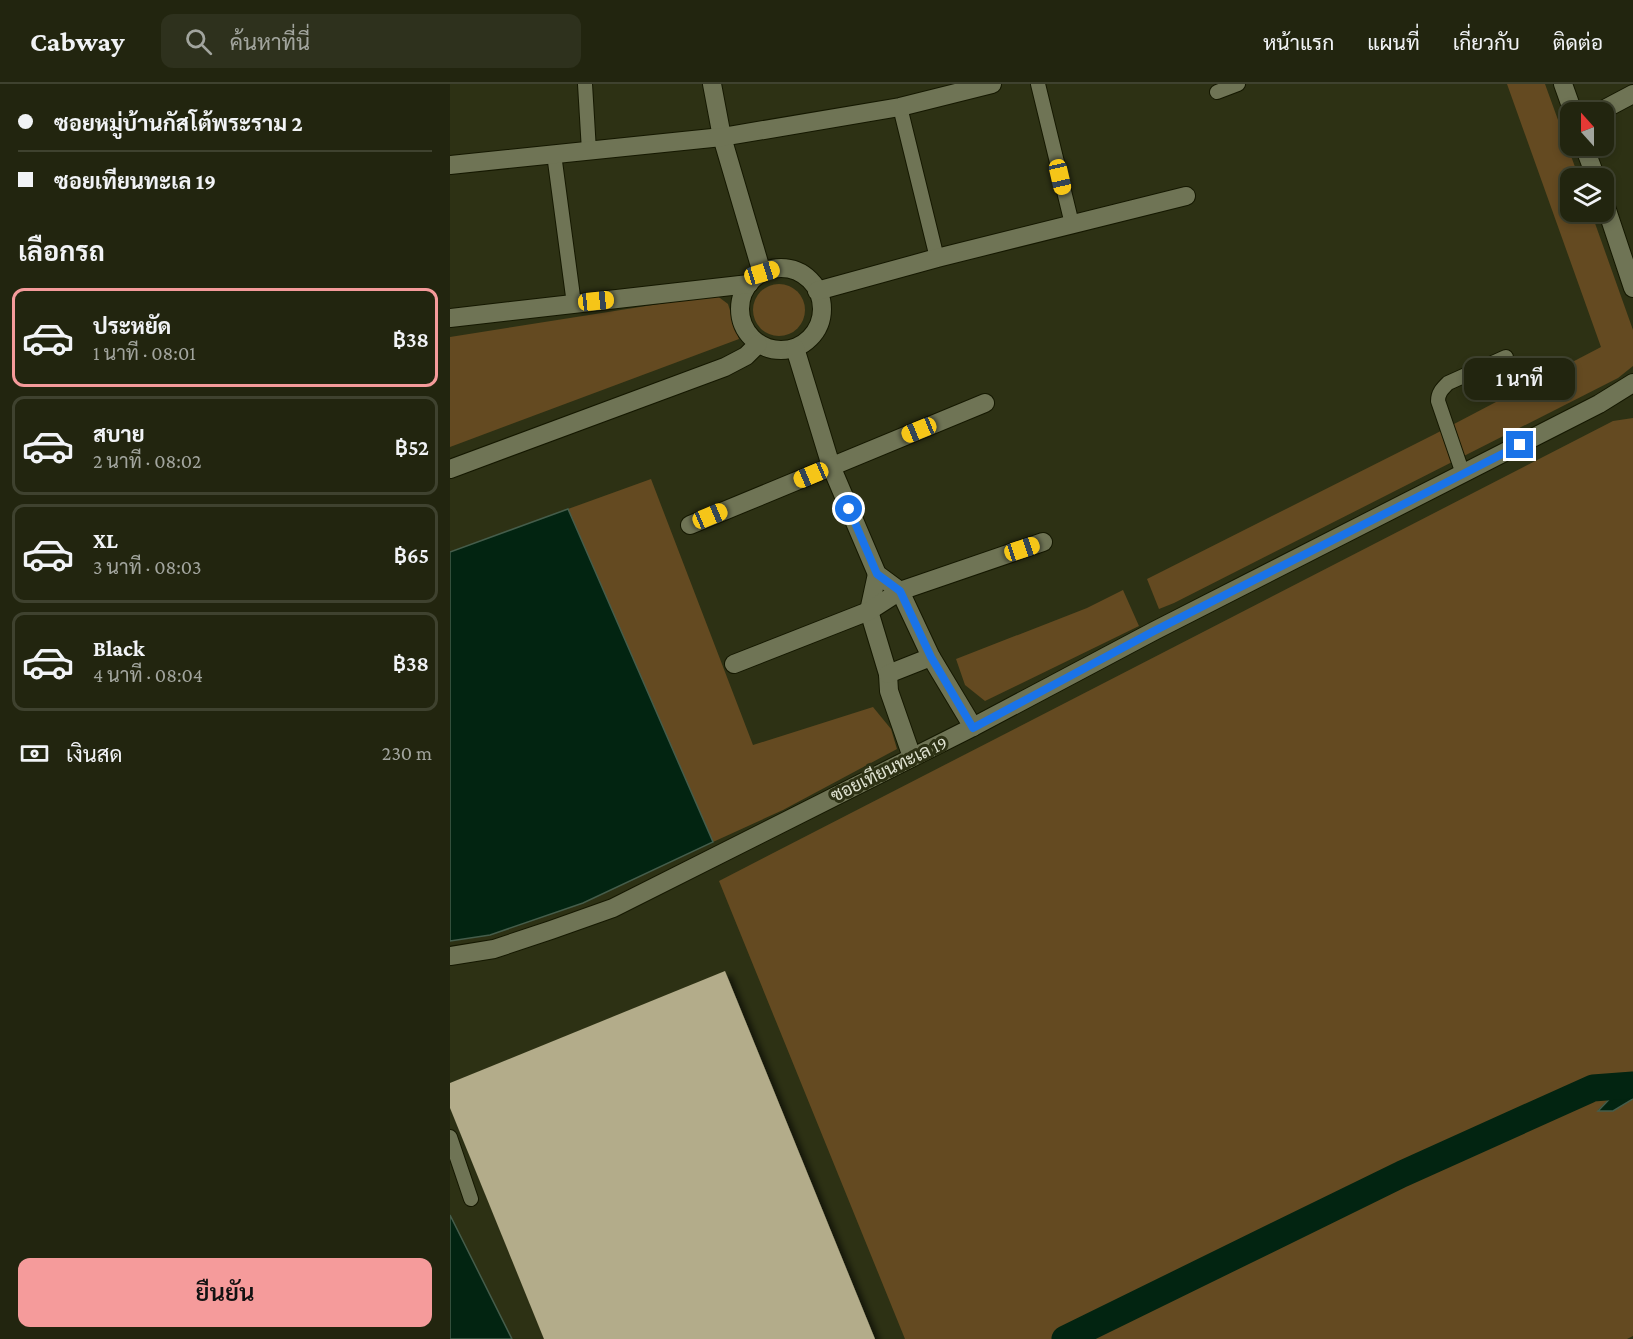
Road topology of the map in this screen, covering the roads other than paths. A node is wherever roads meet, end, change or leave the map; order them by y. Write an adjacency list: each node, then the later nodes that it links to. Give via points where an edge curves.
1 (585, 84): 13 (lane)
2 (712, 84): 12 (street)
3 (992, 84): 11 (street)
4 (1038, 84): 18 (lane)
5 (1238, 84): 7 (lane)
6 (1563, 84): 9 (street)
7 (1217, 92)
8 (1633, 94): 10 (street)
9 (1569, 102)
10 (1614, 104)
11 (900, 107): 12 (street); 19 (lane)
12 (722, 137): 13 (street); 20 (street)
13 (589, 151): 14 (street)
14 (554, 154): 15 (street); 23 (lane)
15 (450, 165)
16 (1186, 196): 18 (street)
17 (1611, 222): 21 (street)
18 (1071, 224): 19 (street)
19 (936, 258): 22 (street)
20 (755, 279): 22 (street, via 774,269 787,269 810,280); 23 (street); 25 (street, via 743,294 740,316)
21 (1633, 288)
22 (818, 291): 26 (street, via 821,318 816,330)
23 (574, 304): 24 (street)
24 (450, 318)
25 (758, 344): 26 (street, via 782,350); 31 (street, via 725,367)
26 (795, 348): 30 (street)
27 (1506, 357): 32 (lane, via 1448,383 1438,397)
28 (1633, 383): 32 (street, ซอยเทียนทะเล 19)
29 (985, 403): 30 (street)
30 (831, 466): 33 (street); 35 (street)
31 (450, 469)
32 (1463, 474): 41 (street, ซอยเทียนทะเล 19)
33 (690, 525)
34 (1043, 543): 36 (street)
35 (877, 574): 36 (street); 37 (street)
36 (900, 591): 37 (street); 38 (street)
37 (869, 611): 39 (street); 40 (street)
38 (931, 657): 40 (street); 41 (street)
39 (734, 664)
40 (888, 674): 42 (street, via 889,691)
41 (973, 728): 42 (street, ซอยเทียนทะเล 19)
42 (912, 757): 43 (street, ซอยเทียนทะเล 19, via 613,908 494,949)
43 (450, 956)
44 (450, 1137): 45 (lane)
45 (471, 1199)

